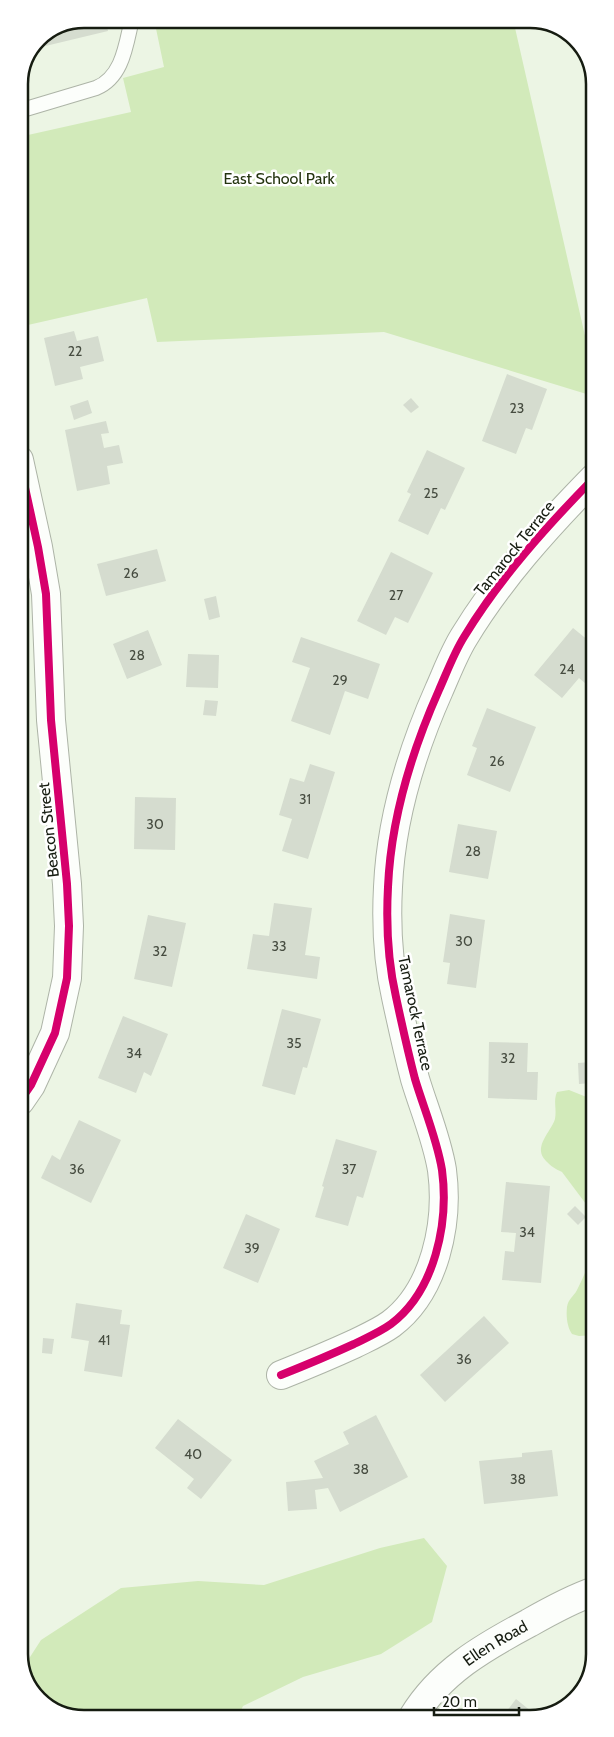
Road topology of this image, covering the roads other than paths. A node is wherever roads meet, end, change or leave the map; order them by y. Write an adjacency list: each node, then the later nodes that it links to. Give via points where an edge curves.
1 (130, 28): 2 (lane, via 118,68 107,83)
2 (28, 108)
3 (586, 486): 6 (street, Tamarock Terrace, via 510,571 462,640 429,712 402,789 388,889 390,963 415,1078 442,1172 441,1221 432,1264 418,1296 391,1324 318,1361)
4 (28, 501): 5 (street, Beacon Street, via 46,594 52,720 69,926 67,978 55,1033)
5 (28, 1087)
6 (281, 1375)
7 (586, 1595): 8 (street, Ellen Road, via 543,1615 459,1665)
8 (417, 1710)

